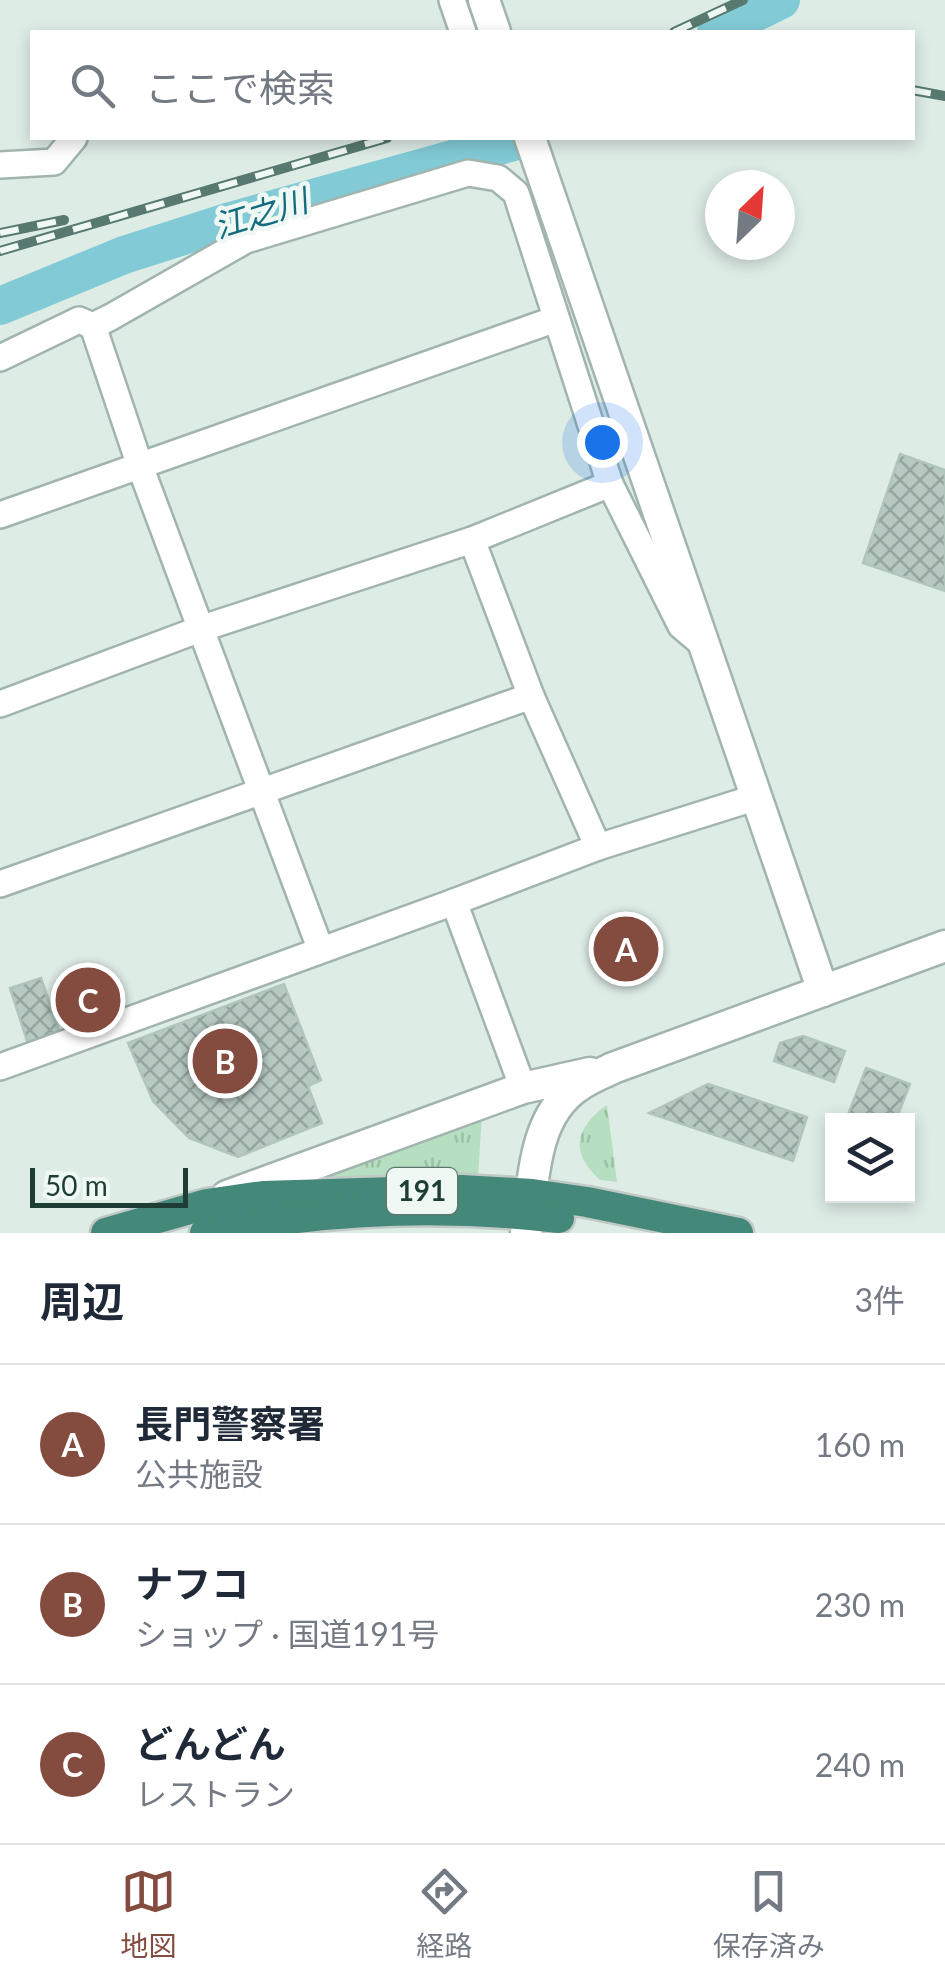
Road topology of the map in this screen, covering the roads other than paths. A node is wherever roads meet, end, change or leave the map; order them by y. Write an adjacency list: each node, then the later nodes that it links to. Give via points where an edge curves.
1 (452, 0): 3 (street)
2 (484, 0): 4 (street)
3 (462, 30)
4 (493, 30)
5 (72, 140): 7 (street, via 54,162)
6 (531, 140): 16 (street)
7 (0, 165)
8 (556, 319): 9 (street, via 516,192 498,178 468,173 246,240); 11 (street); 12 (street)
9 (93, 326): 10 (street, via 79,320); 11 (street)
10 (0, 358)
11 (140, 466): 13 (street); 15 (street)
12 (610, 484): 14 (street); 16 (street, via 681,626)
13 (0, 516)
14 (472, 540): 15 (street); 17 (street)
15 (203, 628): 18 (street); 19 (street)
16 (706, 648): 20 (street)
17 (531, 696): 19 (street); 21 (street)
18 (0, 704)
19 (260, 790): 22 (street); 25 (street)
20 (757, 797): 21 (street); 26 (street)
21 (598, 846): 23 (street)
22 (0, 884)
23 (454, 902): 25 (street); 29 (street)
24 (945, 946): 26 (street)
25 (320, 948): 27 (street)
26 (823, 990): 28 (street)
27 (0, 1067)
28 (613, 1068): 29 (street); 30 (street, via 578,1086 548,1120)
29 (523, 1088): 31 (street)
30 (529, 1214): 31 (highway, 191, via 461,1190 374,1191 263,1196); 33 (highway, 191); 34 (highway, 191, via 588,1202)
31 (206, 1218): 32 (highway, 191)
32 (106, 1233)
33 (656, 1233)
34 (738, 1233)

